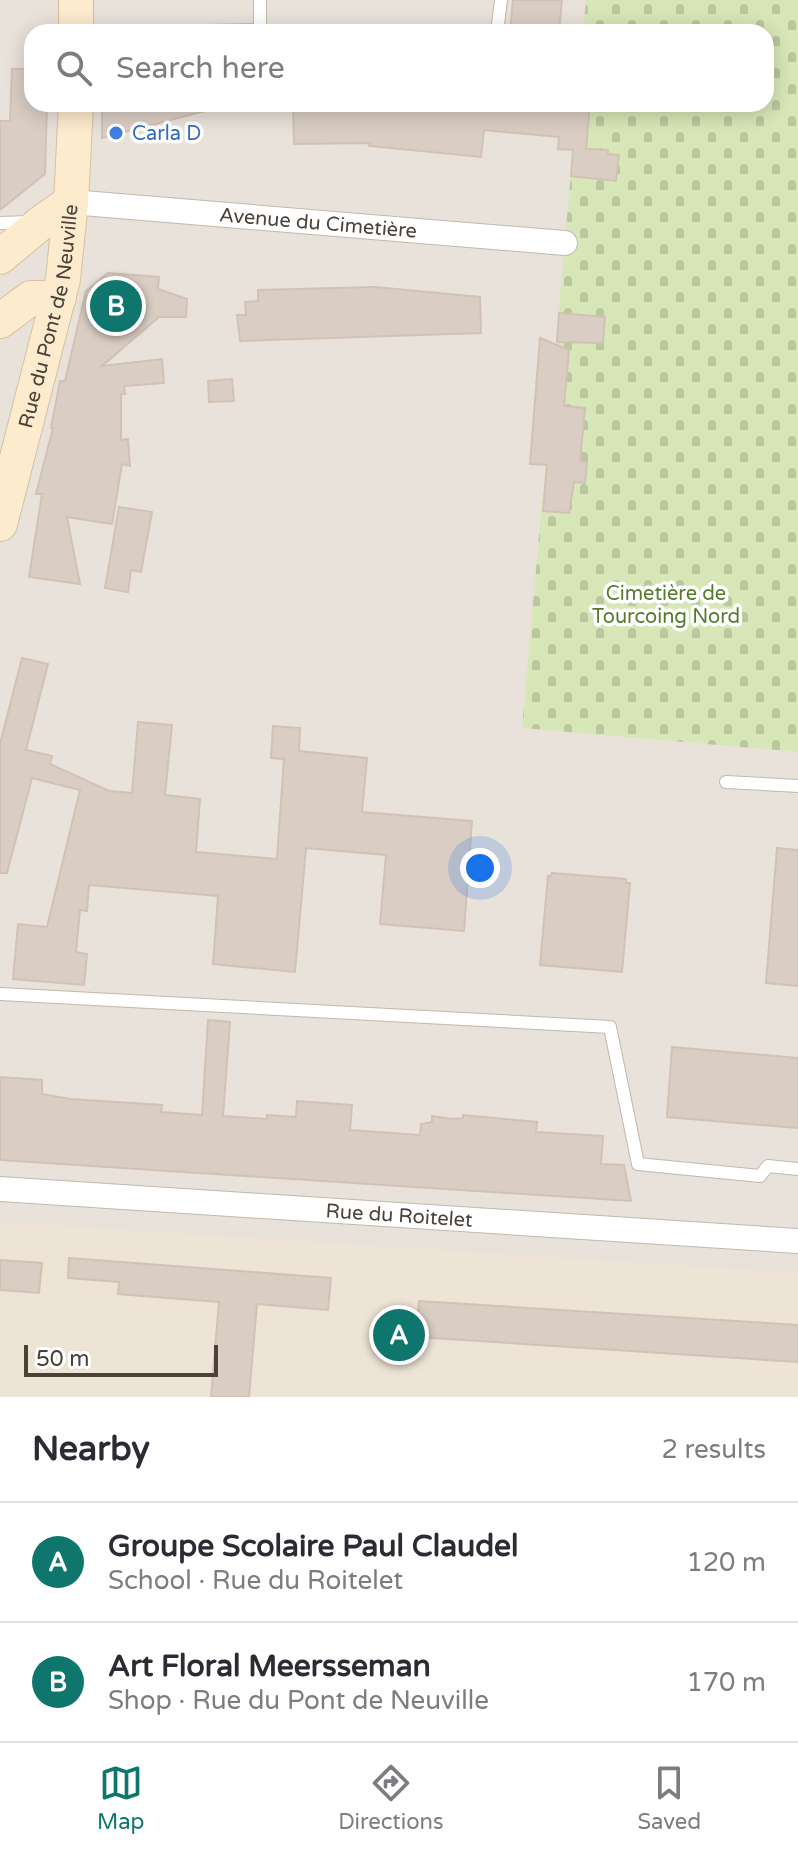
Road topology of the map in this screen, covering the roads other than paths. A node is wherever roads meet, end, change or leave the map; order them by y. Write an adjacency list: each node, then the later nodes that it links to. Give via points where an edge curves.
1 (76, 0): 4 (main road)
2 (260, 0): 5 (lane)
3 (501, 0): 6 (lane)
4 (76, 24)
5 (262, 24)
6 (498, 24)
7 (76, 112): 8 (main road, Rue du Pont de Neuville)
8 (71, 202): 9 (main road); 11 (street, Avenue du Cimetière); 13 (main road, Rue du Pont de Neuville)
9 (42, 222): 10 (lane); 12 (main road)
10 (0, 223)
11 (565, 243)
12 (0, 257)
13 (59, 298): 14 (main road, via 31,298); 15 (main road, Rue du Pont de Neuville)
14 (0, 321)
15 (0, 524)
16 (726, 782): 17 (lane)
17 (798, 786)
18 (0, 994): 19 (lane, via 610,1027 638,1164 760,1176 768,1166)
19 (798, 1169)
20 (0, 1189): 21 (street, Rue du Roitelet)
21 (798, 1241)

